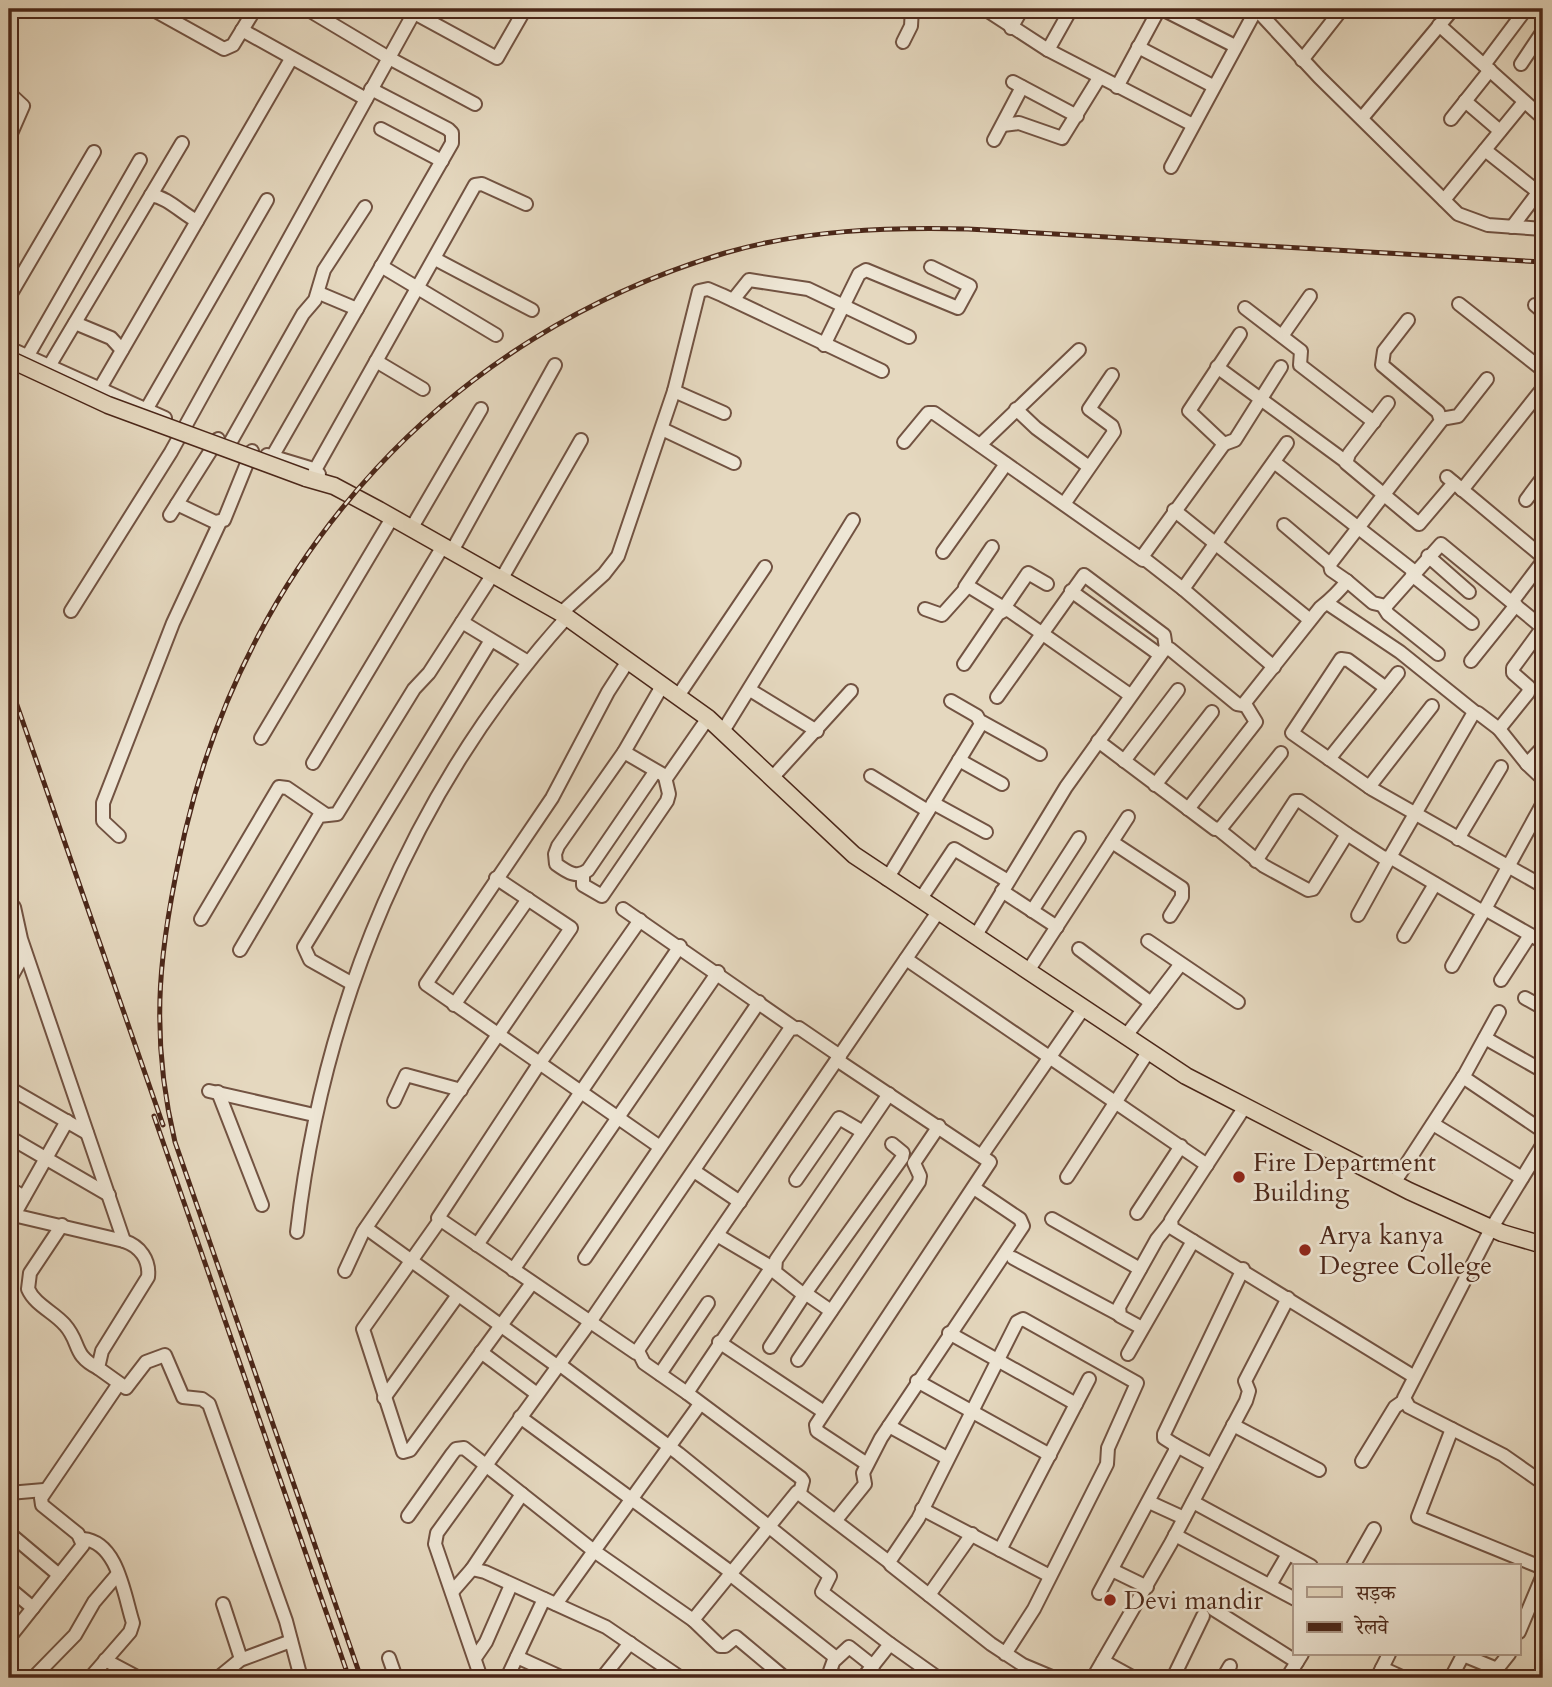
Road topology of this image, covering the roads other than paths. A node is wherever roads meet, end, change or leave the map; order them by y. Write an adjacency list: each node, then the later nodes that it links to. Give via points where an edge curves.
1 (152, 9): 16 (street, via 224,50 233,46)
2 (255, 9): 16 (street)
3 (307, 9): 22 (street)
4 (912, 9): 18 (street)
5 (1023, 9): 15 (street)
6 (1071, 9): 21 (street)
7 (1256, 9): 19 (street); 24 (street)
8 (1342, 9): 24 (street)
9 (1453, 9): 14 (street)
10 (1526, 9): 26 (street)
11 (412, 10): 13 (street, via 496,58); 22 (street)
12 (988, 10): 15 (street)
13 (519, 11)
14 (1439, 25): 26 (street); 36 (street)
15 (1011, 28): 21 (street)
16 (242, 30): 23 (street)
17 (1543, 31): 25 (street)
18 (903, 43)
19 (1235, 46): 20 (street, via 1163,10 1156,14); 28 (street)
20 (1138, 47): 28 (street); 29 (street)
21 (1048, 50): 27 (street)
22 (388, 58): 31 (street); 34 (street)
23 (291, 59): 31 (street); 57 (street)
24 (1302, 60): 36 (street)
25 (1521, 64)
26 (1487, 68): 32 (street); 33 (street)
27 (1099, 78): 29 (street); 35 (street)
28 (1213, 86): 40 (street)
29 (1117, 88): 40 (street)
30 (9, 93): 43 (street, via 23,106)
31 (369, 94): 49 (street, via 452,133); 106 (street)
32 (1465, 101): 38 (street); 42 (street)
33 (1524, 102): 37 (street); 42 (street)
34 (475, 104)
35 (1077, 116): 39 (street, via 1062,138 1019,123); 39 (street, via 1018,85)
36 (1362, 118): 54 (street)
37 (1543, 118)
38 (1451, 119)
39 (1003, 125): 44 (street)
40 (1193, 125): 50 (street)
41 (381, 129): 49 (street)
42 (1500, 131): 46 (street)
43 (9, 138)
44 (994, 140)
45 (182, 143): 52 (street)
46 (1485, 149): 51 (street); 54 (street)
47 (94, 152): 66 (street)
48 (140, 160): 83 (street)
49 (442, 161): 61 (street)
50 (1171, 167)
51 (1541, 189): 58 (street)
52 (151, 195): 57 (street, via 166,199); 74 (street)
53 (267, 200): 102 (street)
54 (1444, 201): 58 (street, via 1472,222)
55 (526, 204): 60 (street, via 477,184)
56 (365, 207): 64 (street, via 324,270)
57 (197, 221): 81 (street)
58 (1512, 227): 59 (street)
59 (1543, 229)
60 (435, 259): 63 (street); 72 (street)
61 (381, 265): 63 (street); 71 (street)
62 (930, 267): 69 (street, via 970,286 958,309 866,270 859,274)
63 (419, 289): 76 (street); 85 (street)
64 (319, 293): 71 (street); 109 (street)
65 (1310, 296): 77 (street)
66 (9, 297)
67 (733, 300): 69 (street, via 749,280 808,289); 79 (street); 97 (street, via 708,289 697,294)
68 (1459, 304): 90 (street)
69 (844, 306): 78 (street); 79 (street)
70 (1245, 308): 77 (street)
71 (357, 309): 115 (street)
72 (532, 310)
73 (1408, 320): 104 (street, via 1384,351 1382,365)
74 (75, 323): 81 (street, via 111,338); 89 (street)
75 (1240, 334): 87 (street)
76 (496, 335)
77 (1282, 336): 105 (street, via 1303,352 1300,365)
78 (909, 337)
79 (824, 345): 91 (street)
80 (9, 348): 83 (street)
81 (122, 350): 96 (street)
82 (1079, 350): 101 (street)
83 (27, 357): 89 (street)
84 (9, 359): 121 (main road, bridge, via 108,405)
85 (376, 361): 95 (street); 121 (street)
86 (555, 365): 136 (street)
87 (1217, 367): 98 (street); 112 (street, via 1189,411)
88 (1281, 367): 98 (street)
89 (48, 368): 96 (street)
90 (1543, 370)
91 (882, 372)
92 (1112, 376): 120 (street, via 1089,409 1114,432)
93 (1487, 379): 104 (street, via 1458,416)
94 (1543, 388): 123 (street)
95 (424, 389)
96 (99, 390): 102 (street)
97 (674, 391): 103 (street); 107 (street)
98 (1261, 399): 112 (street, via 1236,440); 117 (street)
99 (1388, 403): 105 (street)
100 (481, 409): 133 (street)
101 (1016, 409): 113 (street); 120 (street)
102 (146, 410): 106 (street)
103 (724, 413)
104 (1441, 419): 124 (street)
105 (1374, 422): 117 (street)
106 (184, 426): 109 (street); 156 (street)
107 (662, 429): 118 (street); 157 (street, via 615,562)
108 (581, 440): 144 (street)
109 (224, 441): 114 (street); 130 (street, via 174,510)
110 (904, 442): 113 (street, via 932,412)
111 (1287, 443): 116 (street)
112 (1224, 444): 127 (street)
113 (980, 445): 119 (street)
114 (253, 451): 115 (street); 130 (street, via 228,516)
115 (272, 457): 121 (street)
116 (1274, 461): 132 (street); 134 (street)
117 (1345, 461): 124 (street)
118 (734, 463)
119 (1006, 464): 126 (street); 137 (street)
120 (1089, 467): 126 (street)
121 (314, 477): 128 (main road)
122 (1543, 477): 125 (street)
123 (1454, 483): 124 (street, via 1419,524); 139 (street)
124 (1383, 495): 132 (street)
125 (1526, 500)
126 (1064, 503): 140 (street)
127 (1174, 510): 134 (street); 140 (street, via 1143,552)
128 (392, 518): 133 (main road); 190 (street)
129 (853, 520): 174 (street)
130 (220, 522): 218 (street, via 173,623 103,803 103,821)
131 (1284, 525): 141 (street)
132 (1359, 526): 141 (street); 143 (street)
133 (411, 529): 136 (main road)
134 (1215, 545): 148 (street); 158 (street)
135 (992, 547): 147 (street)
136 (448, 548): 144 (main road); 199 (street)
137 (943, 552)
138 (1429, 556): 143 (street); 150 (street); 152 (street, via 1441,544)
139 (1543, 559): 152 (street)
140 (1143, 560): 148 (street)
141 (1330, 564): 145 (street, via 1331,570)
142 (765, 567): 178 (street)
143 (1414, 574): 153 (street); 160 (street)
144 (497, 576): 157 (main road); 159 (street)
145 (1347, 581): 151 (street); 153 (street)
146 (1047, 583): 154 (street, via 1028,573)
147 (965, 587): 154 (street); 155 (street, via 942,615)
148 (1183, 589): 170 (street)
149 (1071, 592): 162 (street); 164 (street); 164 (street, via 1082,576 1088,576 1164,635)
150 (1468, 592)
151 (1327, 603): 158 (street); 184 (street, via 1400,652)
152 (1514, 603): 161 (street); 167 (street)
153 (1383, 606): 165 (street)
154 (1004, 608): 162 (street); 169 (street)
155 (925, 609)
156 (71, 611)
157 (564, 615): 166 (main road); 168 (street)
158 (1310, 620): 170 (street)
159 (462, 622): 163 (street); 212 (street, via 414,688 337,814)
160 (1472, 623)
161 (1543, 628): 187 (street, via 1513,668 1530,690)
162 (1042, 632): 177 (street); 179 (street)
163 (491, 640): 168 (street); 259 (street, via 304,947 310,960)
164 (1163, 651): 177 (street); 181 (street, via 1186,660 1237,704)
165 (1438, 654)
166 (628, 661): 172 (main road); 226 (street, via 552,797)
167 (1471, 661)
168 (528, 662): 259 (street, via 424,821)
169 (964, 664)
170 (1274, 667): 181 (street)
171 (1398, 673): 173 (street)
172 (662, 686): 178 (main road); 193 (street)
173 (1386, 688): 196 (street); 196 (street, via 1341,659 1292,730)
174 (750, 690): 188 (street); 189 (street)
175 (1178, 690): 198 (street)
176 (851, 691): 189 (street)
177 (1130, 695): 191 (street)
178 (678, 696): 185 (main road)
179 (997, 697)
180 (951, 701): 186 (street)
181 (1245, 704): 211 (street, via 1255,717 1254,725)
182 (1432, 706): 208 (street)
183 (1212, 712): 207 (street)
184 (1476, 713): 187 (street); 213 (street)
185 (708, 718): 188 (main road); 202 (street)
186 (982, 722): 195 (street); 197 (street)
187 (1499, 729): 200 (street)
188 (723, 731): 204 (main road)
189 (817, 731): 204 (street)
190 (261, 738)
191 (1098, 741): 198 (street); 229 (street)
192 (1543, 747): 200 (street)
193 (624, 752): 202 (street); 225 (street, via 555,854 556,864)
194 (1281, 753): 215 (street)
195 (1040, 754)
196 (1329, 759): 208 (street)
197 (959, 760): 206 (street); 210 (street)
198 (1124, 761): 207 (street)
199 (313, 763)
200 (1527, 764): 205 (street)
201 (1501, 767): 220 (street)
202 (660, 775): 225 (street); 225 (street, via 669,794 667,801 602,896 583,885)
203 (871, 776): 210 (street)
204 (772, 778): 227 (main road, via 817,824)
205 (1543, 779)
206 (1002, 784)
207 (1155, 785): 211 (street)
208 (1369, 787): 213 (street)
209 (1543, 803): 224 (street)
210 (931, 807): 216 (street); 227 (street)
211 (1188, 809): 215 (street)
212 (325, 814): 240 (street, via 279,787); 250 (street, via 319,816)
213 (1415, 815): 220 (street); 222 (street)
214 (1128, 817): 221 (street)
215 (1218, 829): 223 (street)
216 (986, 832)
217 (1347, 834): 222 (street, via 1384,858); 223 (street, via 1311,890); 223 (street, via 1295,801)
218 (119, 836)
219 (1079, 838): 236 (street)
220 (1458, 839): 224 (street)
221 (1112, 842): 239 (street, via 1182,888 1184,893); 242 (street)
222 (1390, 857): 228 (street); 238 (street)
223 (1256, 861)
224 (1507, 867): 230 (street); 235 (street)
225 (583, 874)
226 (496, 878): 231 (street); 264 (street, via 427,979 428,987)
227 (887, 879): 232 (main road)
228 (1435, 884): 235 (street); 245 (street)
229 (1005, 886): 232 (street, via 954,849); 236 (street); 243 (street)
230 (1543, 886)
231 (528, 899): 264 (street); 269 (street, via 571,928)
232 (920, 900): 237 (main road)
233 (14, 907): 251 (street)
234 (623, 909): 241 (street)
235 (1484, 910): 244 (street); 254 (street)
236 (1032, 911): 242 (street)
237 (937, 912): 243 (main road); 252 (street)
238 (1358, 915)
239 (1170, 916)
240 (201, 919)
241 (640, 920): 248 (street); 275 (street)
242 (1057, 927): 255 (street)
243 (976, 935): 255 (main road)
244 (1530, 935): 247 (street); 258 (street)
245 (1404, 936)
246 (1148, 941): 253 (street)
247 (1543, 942)
248 (680, 946): 256 (street); 280 (street)
249 (1079, 949): 263 (street)
250 (240, 950)
251 (25, 952): 257 (street); 292 (street)
252 (906, 959): 273 (street); 274 (street)
253 (1180, 964): 262 (street); 263 (street)
254 (1451, 967)
255 (1028, 971): 266 (main road)
256 (718, 972): 261 (street); 286 (street)
257 (9, 981)
258 (1501, 981)
259 (351, 983): 285 (street)
260 (1525, 998): 265 (street)
261 (759, 1002): 268 (street); 297 (street)
262 (1238, 1002)
263 (1152, 1003): 270 (street)
264 (454, 1005): 269 (street)
265 (1543, 1008)
266 (1083, 1009): 270 (main road); 273 (street)
267 (1499, 1012): 271 (street)
268 (793, 1027): 274 (street); 301 (street)
269 (498, 1036): 275 (street); 279 (street)
270 (1125, 1037): 272 (main road)
271 (1485, 1038): 276 (street); 277 (street)
272 (1148, 1052): 282 (street); 284 (main road)
273 (1050, 1057): 282 (street); 298 (street)
274 (838, 1058): 281 (street); 310 (street)
275 (539, 1064): 280 (street); 315 (street, via 439,1214)
276 (1543, 1071)
277 (1463, 1077): 288 (street); 290 (street)
278 (9, 1088): 287 (street)
279 (461, 1090): 283 (street, via 404,1076); 318 (street)
280 (580, 1091): 286 (street); 324 (street)
281 (889, 1094): 289 (street); 291 (street)
282 (1115, 1100): 296 (street); 302 (street)
283 (394, 1101)
284 (1244, 1108): 300 (street); 305 (main road)
285 (314, 1115): 311 (street, via 214,1092); 320 (street)
286 (618, 1118): 297 (street); 332 (street)
287 (67, 1121): 292 (street); 299 (street)
288 (1433, 1124): 303 (street); 305 (street)
289 (939, 1126): 298 (street); 339 (street, via 914,1163 919,1182)
290 (1543, 1131)
291 (863, 1132): 304 (street, via 839,1118); 329 (street)
292 (87, 1133): 308 (street)
293 (9, 1137): 299 (street)
294 (892, 1144): 335 (street, via 903,1153 902,1158)
295 (1543, 1144): 303 (street)
296 (1181, 1146): 300 (street); 312 (street)
297 (660, 1147): 326 (street)
298 (982, 1155): 307 (street, via 990,1162)
299 (46, 1159): 308 (street); 309 (street)
300 (1207, 1165): 316 (street)
301 (694, 1171): 310 (street); 341 (street)
302 (1067, 1177)
303 (1522, 1178): 319 (street)
304 (796, 1180)
305 (1394, 1183): 319 (main road)
306 (9, 1188): 309 (street)
307 (974, 1188): 344 (street, via 1020,1219 1023,1226); 365 (street)
308 (109, 1195): 322 (street)
309 (24, 1198): 313 (street)
310 (740, 1202): 321 (street)
311 (262, 1205)
312 (1137, 1213)
313 (12, 1215): 317 (street)
314 (1052, 1219): 330 (street)
315 (440, 1220): 324 (street); 328 (street)
316 (1170, 1223): 323 (street); 330 (street)
317 (62, 1225): 322 (street); 353 (street, via 30,1273 28,1289 66,1326 79,1355)
318 (366, 1228): 328 (street); 333 (street)
319 (1491, 1229): 325 (main road); 355 (street)
320 (297, 1232)
321 (717, 1235): 329 (street); 347 (street)
322 (124, 1241): 353 (street, via 143,1254 149,1274 103,1351)
323 (1193, 1241): 331 (street); 343 (street)
324 (477, 1245): 332 (street)
325 (1543, 1245)
326 (585, 1258)
327 (1013, 1258): 340 (street)
328 (412, 1263): 336 (street); 361 (street, via 363,1329)
329 (772, 1266): 335 (street); 345 (street)
330 (1140, 1269): 340 (street)
331 (1243, 1269): 337 (street); 371 (street, via 1164,1434)
332 (513, 1270): 334 (street)
333 (345, 1271)
334 (531, 1283): 341 (street); 342 (street)
335 (805, 1294): 339 (street); 346 (street)
336 (458, 1295): 342 (street); 361 (street)
337 (1288, 1298): 355 (street); 368 (street, via 1245,1381 1249,1393)
338 (708, 1303): 354 (street)
339 (831, 1311): 351 (street)
340 (1118, 1314): 343 (street)
341 (590, 1322): 347 (street); 352 (street)
342 (500, 1325): 348 (street); 352 (street)
343 (1142, 1328): 349 (street)
344 (949, 1333): 350 (street); 357 (street)
345 (719, 1342): 359 (street); 365 (street)
346 (770, 1347)
347 (638, 1351): 354 (street, via 639,1358)
348 (481, 1352): 360 (street); 361 (street, via 408,1452 403,1452)
349 (1128, 1353)
350 (999, 1359): 364 (street); 366 (street); 413 (street, via 1017,1322 1023,1319 1137,1383 1108,1448 1107,1464)
351 (797, 1360)
352 (558, 1365): 360 (street); 372 (street)
353 (98, 1368): 358 (street)
354 (660, 1374): 359 (street)
355 (1413, 1376): 362 (street)
356 (1089, 1379): 364 (street)
357 (918, 1381): 366 (street); 369 (street)
358 (118, 1385): 381 (street); 429 (street, via 128,1387 146,1362 165,1354 183,1397 209,1404)
359 (687, 1393): 363 (street)
360 (537, 1394): 367 (street)
361 (384, 1398)
362 (1405, 1400): 370 (street, via 1409,1407); 375 (street, via 1395,1407)
363 (700, 1404): 372 (street); 382 (street, via 801,1478)
364 (1076, 1404): 373 (street)
365 (824, 1412): 376 (street, via 817,1431)
366 (970, 1413): 373 (street); 374 (street)
367 (520, 1417): 377 (street); 385 (street)
368 (1233, 1425): 378 (street); 379 (street)
369 (889, 1426): 374 (street); 376 (street)
370 (1452, 1429): 380 (street, via 1503,1455); 400 (street, via 1417,1515)
371 (1175, 1445): 378 (street); 386 (street)
372 (669, 1447): 385 (street); 392 (street)
373 (1050, 1455): 398 (street)
374 (947, 1458): 388 (street)
375 (1363, 1461)
376 (867, 1464): 391 (street, via 862,1475 866,1484)
377 (486, 1465): 384 (street); 389 (street, via 464,1448 456,1449); 418 (street, via 435,1538)
378 (1212, 1465): 387 (street)
379 (1319, 1470)
380 (1543, 1483)
381 (44, 1490): 383 (street); 397 (street, via 42,1505)
382 (800, 1492): 391 (street); 392 (street, via 794,1493)
383 (9, 1493)
384 (523, 1494): 399 (street); 407 (street)
385 (632, 1500): 399 (street); 409 (street)
386 (1149, 1502): 390 (street); 408 (street)
387 (1193, 1502): 390 (street); 401 (street)
388 (922, 1509): 395 (street); 402 (street)
389 (408, 1516)
390 (1184, 1518): 396 (street)
391 (836, 1520): 402 (street)
392 (769, 1525): 409 (street); 431 (street, via 830,1576 822,1592)
393 (1374, 1529): 404 (street)
394 (9, 1533): 411 (street)
395 (972, 1534): 398 (street); 420 (street)
396 (1175, 1535): 415 (street); 416 (street)
397 (83, 1539): 411 (street); 412 (street, via 101,1544)
398 (1000, 1550): 413 (street)
399 (594, 1551): 424 (street); 426 (street)
400 (1508, 1552): 405 (street); 406 (street)
401 (1288, 1554): 403 (street); 415 (street)
402 (889, 1563): 420 (street)
403 (1307, 1564)
404 (1354, 1564)
405 (1503, 1564)
406 (1543, 1568)
407 (472, 1569): 414 (street); 418 (street)
408 (1112, 1570): 416 (street); 419 (street)
409 (731, 1574): 426 (street); 443 (street)
410 (1543, 1574): 427 (street)
411 (59, 1575): 425 (street)
412 (117, 1575): 444 (street, via 133,1623); 450 (street, via 75,1635)
413 (1049, 1576): 432 (street)
414 (511, 1585): 422 (street); 440 (street)
415 (1269, 1585): 421 (street)
416 (1147, 1587): 445 (street)
417 (9, 1588): 425 (street)
418 (452, 1592): 440 (street)
419 (1099, 1593)
420 (929, 1595): 432 (street)
421 (1293, 1598)
422 (544, 1599): 424 (street); 438 (street)
423 (223, 1604): 442 (street)
424 (556, 1604): 430 (street)
425 (33, 1608): 428 (street)
426 (693, 1620): 461 (street, via 720,1646 736,1637)
427 (1520, 1630)
428 (9, 1638)
429 (291, 1641): 442 (street); 454 (street)
430 (630, 1643): 459 (street); 460 (street)
431 (890, 1644): 446 (street); 464 (street)
432 (1005, 1654): 465 (street)
433 (1293, 1655): 468 (street, via 1208,1612)
434 (1388, 1656): 448 (street)
435 (1464, 1656): 449 (street)
436 (1466, 1656): 437 (street, via 1497,1669)
437 (1507, 1656)
438 (517, 1657): 457 (street); 458 (street)
439 (389, 1658): 455 (street)
440 (475, 1658): 456 (street)
441 (1299, 1658): 470 (street)
442 (242, 1659): 453 (street)
443 (836, 1659): 446 (street, via 849,1647); 462 (street, via 830,1671)
444 (105, 1660): 451 (street); 452 (street)
445 (1103, 1661): 466 (street); 467 (street)
446 (873, 1666): 463 (street)
447 (1230, 1666): 469 (street)
448 (1380, 1673): 471 (street)
449 (1455, 1677)
450 (33, 1678)
451 (90, 1678)
452 (139, 1678)
453 (218, 1678)
454 (301, 1678)
455 (396, 1678)
456 (481, 1678)
457 (507, 1678)
458 (563, 1678)
459 (602, 1678)
460 (681, 1678)
461 (785, 1678)
462 (839, 1678)
463 (863, 1678)
464 (939, 1678)
465 (1054, 1678)
466 (1093, 1678)
467 (1134, 1678)
468 (1173, 1678)
469 (1223, 1678)
470 (1287, 1678)
471 (1404, 1678)

